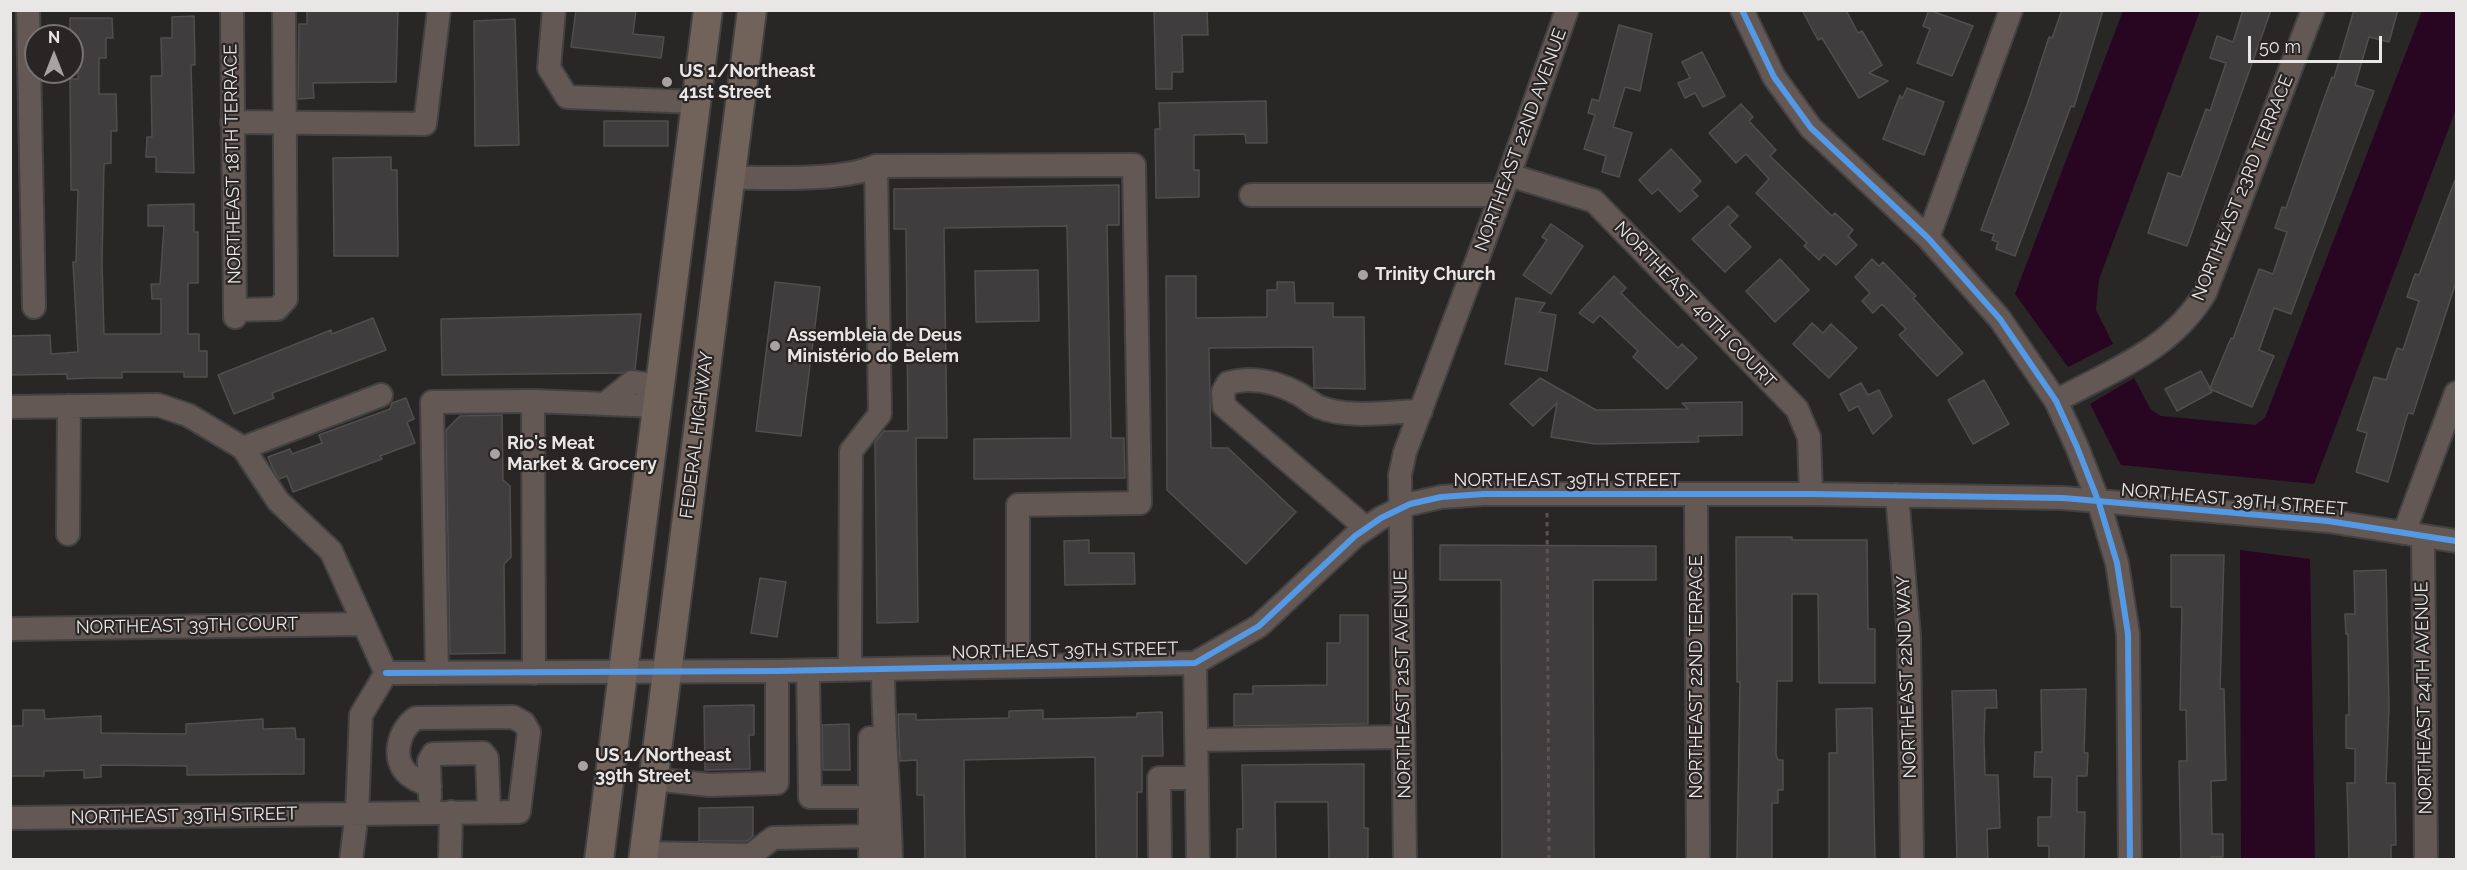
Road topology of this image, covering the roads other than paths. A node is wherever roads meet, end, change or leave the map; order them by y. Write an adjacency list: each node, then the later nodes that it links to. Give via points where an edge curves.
1 (28, 10): 20 (street)
2 (232, 10): 13 (street, NORTHEAST 18TH TERRACE)
3 (284, 10): 14 (street)
4 (440, 10): 14 (street, via 425,124)
5 (554, 10): 12 (street, via 549,68 567,97)
6 (708, 10): 12 (main road)
7 (752, 10): 16 (main road, FEDERAL HIGHWAY)
8 (1567, 10): 17 (street, NORTHEAST 22ND AVENUE)
9 (1742, 10): 19 (street, via 1774,77 1810,128)
10 (2313, 10): 25 (street, NORTHEAST 23RD TERRACE, via 2205,293 2180,328 2133,360)
11 (2008, 12): 19 (street)
12 (696, 102): 23 (main road)
13 (232, 122): 14 (street); 14 (street, NORTHEAST 18TH TERRACE, via 235,313 277,309 286,299)
14 (283, 124)
15 (876, 166): 16 (street, via 841,175); 42 (street, via 1134,165 1140,503 1018,505); 43 (street, via 880,414 851,451)
16 (730, 178): 48 (main road, FEDERAL HIGHWAY)
17 (1505, 185): 18 (street, NORTHEAST 40TH COURT); 28 (street, NORTHEAST 22ND AVENUE); 30 (street, NORTHEAST 40TH COURT, via 1594,201 1797,409 1809,437)
18 (1251, 195)
19 (1928, 238): 25 (street, via 2000,320)
20 (34, 307)
21 (2457, 393): 37 (street, NORTHEAST 24TH AVENUE)
22 (381, 396): 29 (street)
23 (657, 396): 24 (street, via 632,382 606,403); 47 (main road)
24 (533, 400): 46 (street); 50 (street, via 432,402)
25 (2056, 401): 33 (street)
26 (69, 406): 27 (street); 29 (street, via 158,405 188,415); 36 (street)
27 (10, 407)
28 (1421, 411): 34 (street, NORTHEAST 22ND AVENUE, via 1400,475); 35 (street, via 1347,413 1318,407 1265,381 1244,379 1228,383 1223,392 1224,406)
29 (243, 448): 39 (street, via 278,501 331,551)
30 (1811, 494): 31 (street, NORTHEAST 39TH STREET); 32 (street, NORTHEAST 39TH STREET)
31 (1696, 495): 34 (street, NORTHEAST 39TH STREET, via 1484,494 1441,497); 71 (street, NORTHEAST 22ND TERRACE)
32 (1897, 495): 33 (street, NORTHEAST 39TH STREET, via 2063,498); 72 (street, NORTHEAST 22ND WAY, via 1909,636)
33 (2099, 503): 37 (street, NORTHEAST 39TH STREET, via 2328,521); 73 (street, via 2117,563 2128,634)
34 (1401, 508): 35 (street, NORTHEAST 39TH STREET); 51 (street, NORTHEAST 21ST AVENUE)
35 (1366, 528): 41 (street, NORTHEAST 39TH STREET, via 1259,626)
36 (68, 534)
37 (2413, 534): 38 (street, NORTHEAST 39TH STREET); 74 (street, NORTHEAST 24TH AVENUE)
38 (2457, 542)
39 (363, 624): 40 (street, NORTHEAST 39TH COURT); 49 (street)
40 (10, 629)
41 (1195, 663): 42 (street, NORTHEAST 39TH STREET); 52 (street)
42 (1018, 666): 43 (street, NORTHEAST 39TH STREET)
43 (867, 670): 45 (street, NORTHEAST 39TH STREET); 56 (street); 67 (street, via 889,787)
44 (777, 671): 45 (street, NORTHEAST 39TH STREET); 48 (street, NORTHEAST 39TH STREET); 54 (street, via 777,783 710,785)
45 (808, 671): 56 (street, via 810,797)
46 (534, 673): 47 (street); 50 (street)
47 (623, 673): 48 (street, NORTHEAST 39TH STREET); 65 (main road)
48 (667, 673): 54 (main road, FEDERAL HIGHWAY)
49 (386, 674): 50 (street); 59 (street, via 361,715)
50 (437, 674)
51 (1403, 737): 52 (street); 70 (street, NORTHEAST 21ST AVENUE)
52 (1196, 740): 53 (street)
53 (1197, 778): 68 (street, via 1160,778); 69 (street)
54 (653, 779): 62 (main road, FEDERAL HIGHWAY)
55 (430, 786): 57 (street); 58 (street, via 429,761 433,754 483,753 487,758); 58 (street, NORTHEAST 39TH STREET, via 408,774 400,762 400,735 406,724 416,718 513,717 524,723 529,732 519,812)
56 (870, 797): 61 (street)
57 (440, 812): 58 (street, NORTHEAST 39TH STREET); 59 (street, NORTHEAST 39TH STREET); 64 (street)
58 (489, 812)
59 (357, 813): 60 (street, NORTHEAST 39TH STREET); 63 (street)
60 (10, 818)
61 (870, 836): 62 (street, via 773,838 751,855); 66 (street)
62 (644, 856)
63 (351, 860)
64 (450, 860)
65 (599, 860)
66 (870, 860)
67 (891, 860)
68 (1160, 860)
69 (1198, 860)
70 (1405, 860)
71 (1698, 860)
72 (1912, 860)
73 (2130, 860)
74 (2426, 860)

